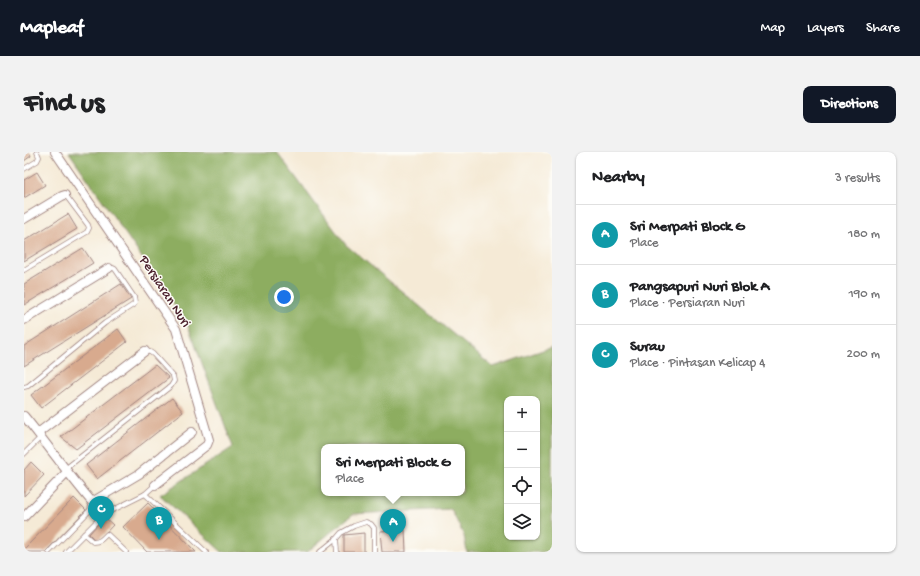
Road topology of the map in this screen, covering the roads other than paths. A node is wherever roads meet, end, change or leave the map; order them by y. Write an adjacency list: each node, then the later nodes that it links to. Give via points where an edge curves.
1 (37, 152): 3 (lane, via 37,161)
2 (55, 152): 16 (street, Persiaran Nuri, via 176,329 209,440 207,445)
3 (24, 169)
4 (65, 195): 5 (street); 7 (lane, via 88,225 87,232)
5 (24, 219)
6 (109, 268): 8 (street); 10 (lane, via 115,269 134,297 133,305)
7 (24, 270)
8 (24, 320)
9 (145, 351): 13 (street); 15 (lane, via 153,354 172,376 174,381 171,386)
10 (24, 387)
11 (24, 416): 13 (street)
12 (192, 432): 18 (street, via 139,474)
13 (39, 435): 14 (lane); 15 (street)
14 (24, 454)
15 (66, 471): 18 (street); 19 (street)
16 (155, 485): 17 (lane)
17 (145, 494): 20 (lane, via 103,515); 25 (lane)
18 (92, 502): 22 (lane, via 90,510)
19 (24, 517)
20 (84, 534): 23 (lane); 24 (lane, via 93,542 101,540 107,534)
21 (336, 539): 26 (lane); 27 (lane); 28 (lane, via 341,533 366,522 374,528)
22 (49, 552)
23 (66, 552)
24 (126, 552)
25 (206, 552)
26 (320, 552)
27 (337, 552)
28 (374, 552)

